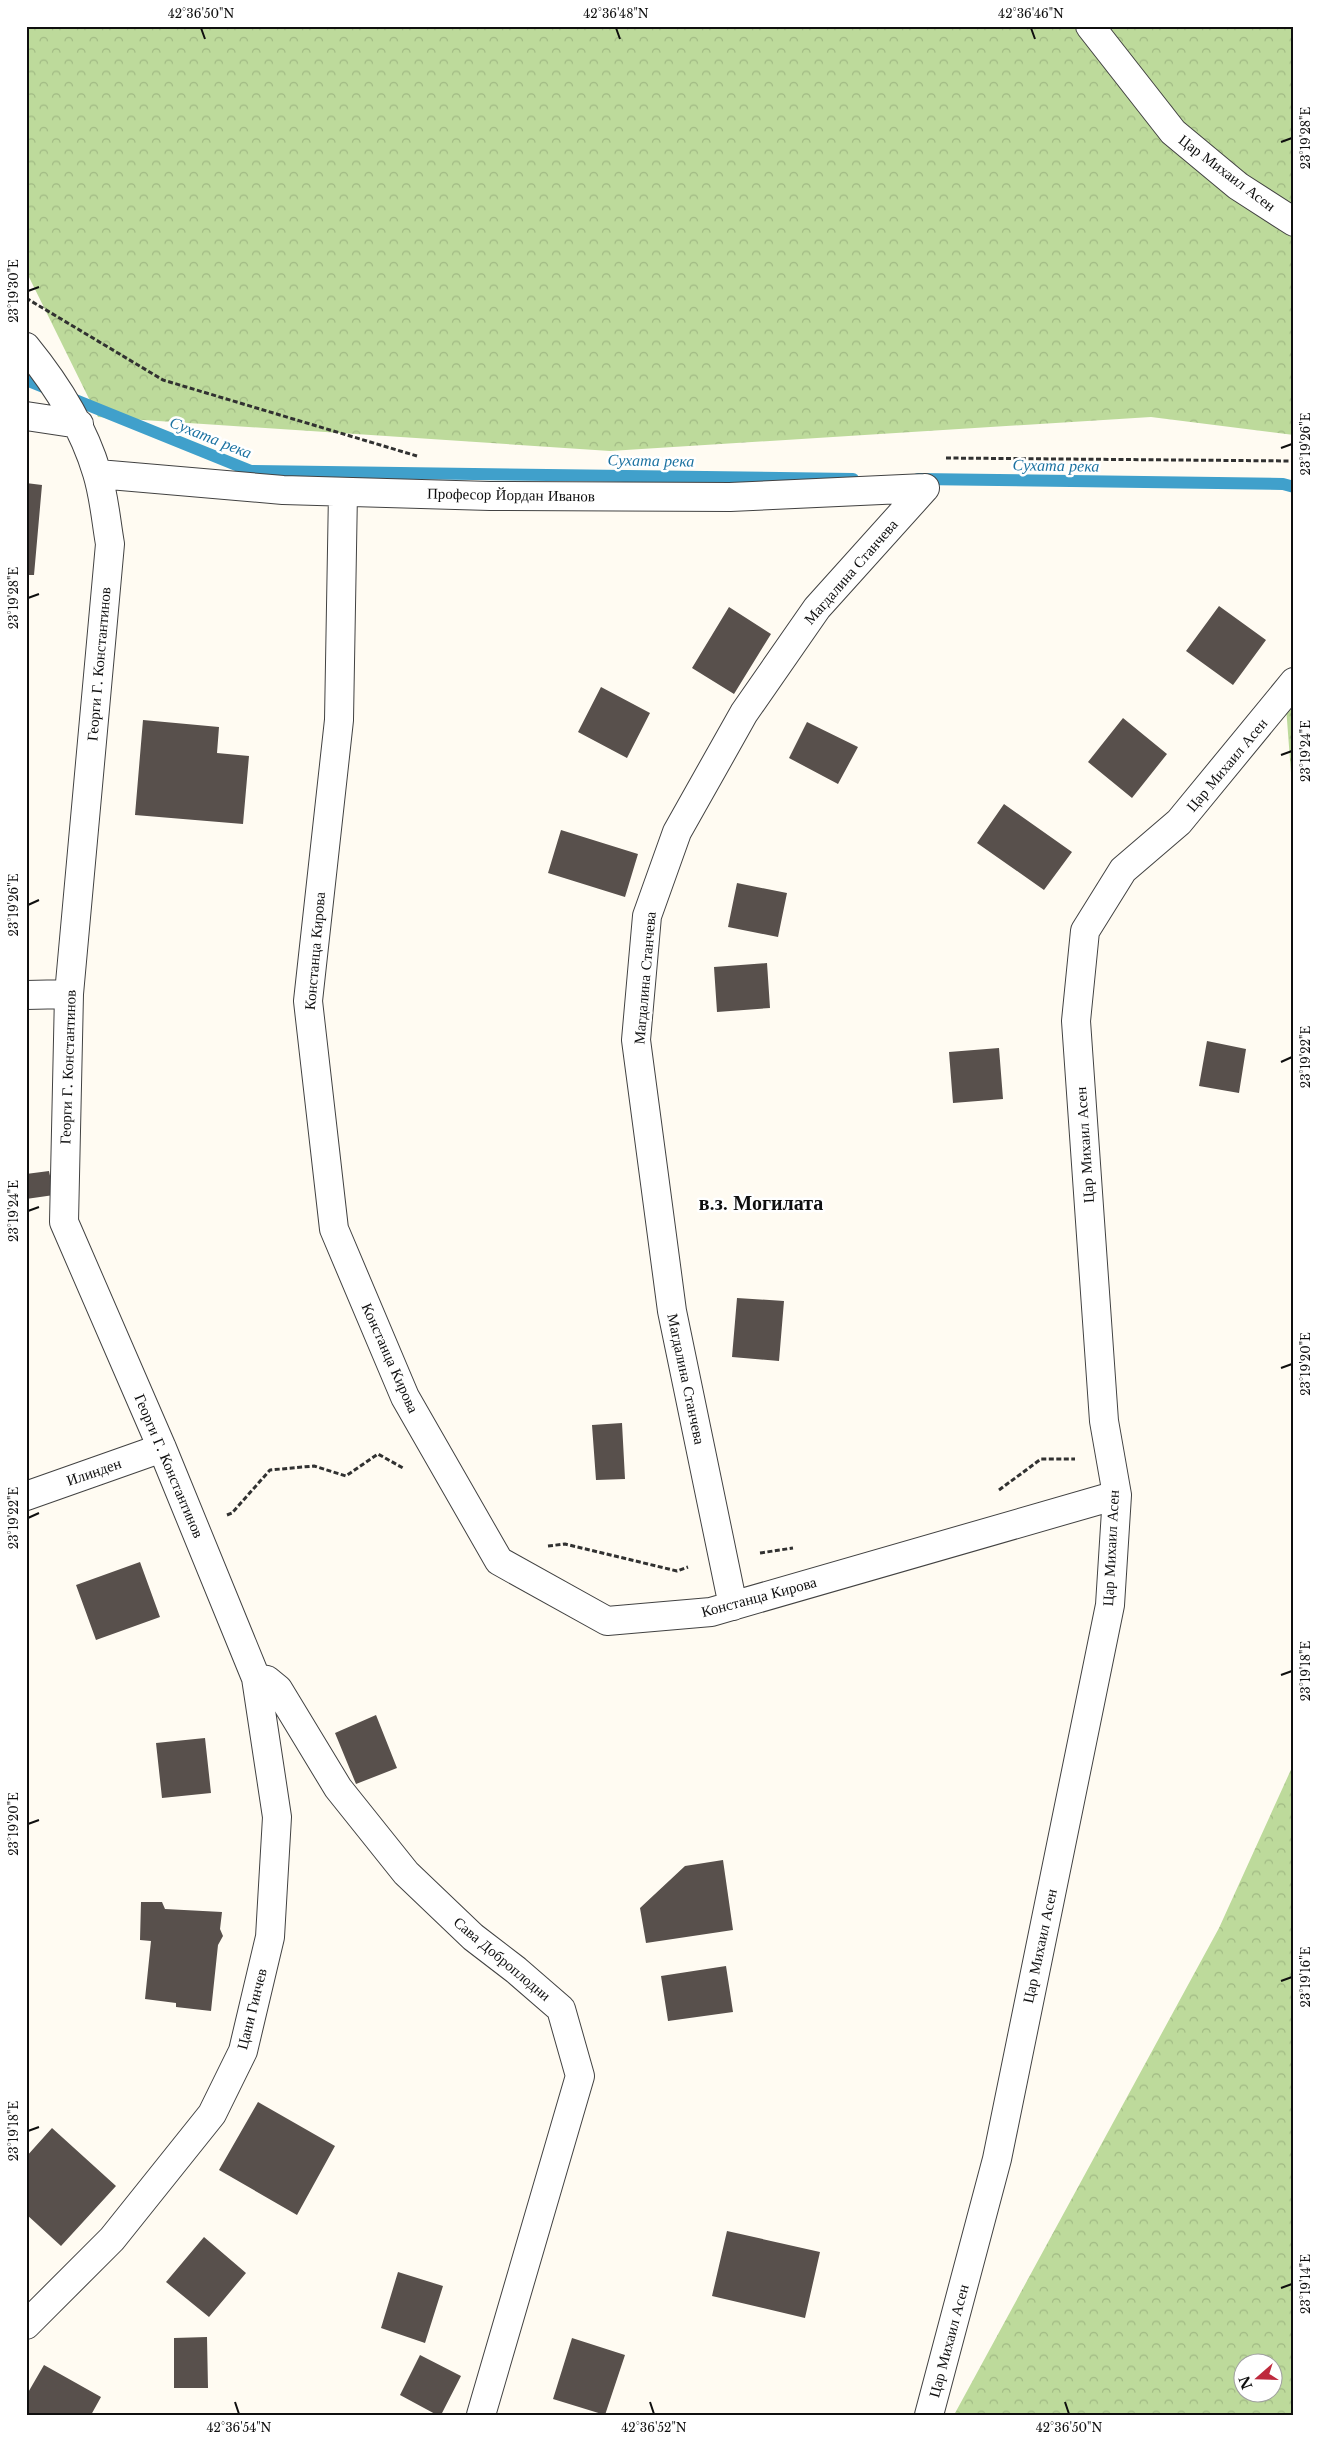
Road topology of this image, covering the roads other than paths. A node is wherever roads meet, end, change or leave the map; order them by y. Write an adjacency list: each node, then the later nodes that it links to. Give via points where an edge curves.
1 (1090, 26): 2 (street, Цар Михаил Асен, via 1173,132 1238,186)
2 (1294, 222)
3 (34, 356): 5 (street, Георги Г. Константинов)
4 (26, 416): 5 (street)
5 (78, 423): 6 (street, Георги Г. Константинов)
6 (98, 474): 8 (street, Професор Йордан Иванов); 10 (street, Георги Г. Константинов, via 110,544)
7 (925, 488): 8 (street, Професор Йордан Иванов, via 730,497); 15 (street, Магдалина Станчева, via 817,608 744,713 677,832 647,916 636,1040 672,1311)
8 (343, 492): 15 (street, Констанца Кирова, via 339,720 308,1001 334,1228 405,1397 499,1561 606,1622 711,1612)
9 (1294, 682): 14 (street, Цар Михаил Асен, via 1179,822 1124,870 1085,931 1076,1021 1104,1421)
10 (69, 994): 11 (street); 12 (street, Георги Г. Константинов, via 64,1222)
11 (26, 995)
12 (162, 1448): 13 (street, Илинден); 16 (street, Георги Г. Константинов)
13 (26, 1496)
14 (1117, 1496): 15 (street, Констанца Кирова); 19 (street, Цар Михаил Асен, via 1110,1605 997,2159)
15 (733, 1606)
16 (256, 1678): 17 (street, Цани Гинчев, via 277,1817 270,1937 243,2050 212,2114 112,2239); 18 (street, Сава Доброплодни, via 267,1680 278,1689 338,1788 406,1873 472,1937 561,2009 580,2076)
17 (26, 2325)
18 (481, 2415)
19 (929, 2415)

